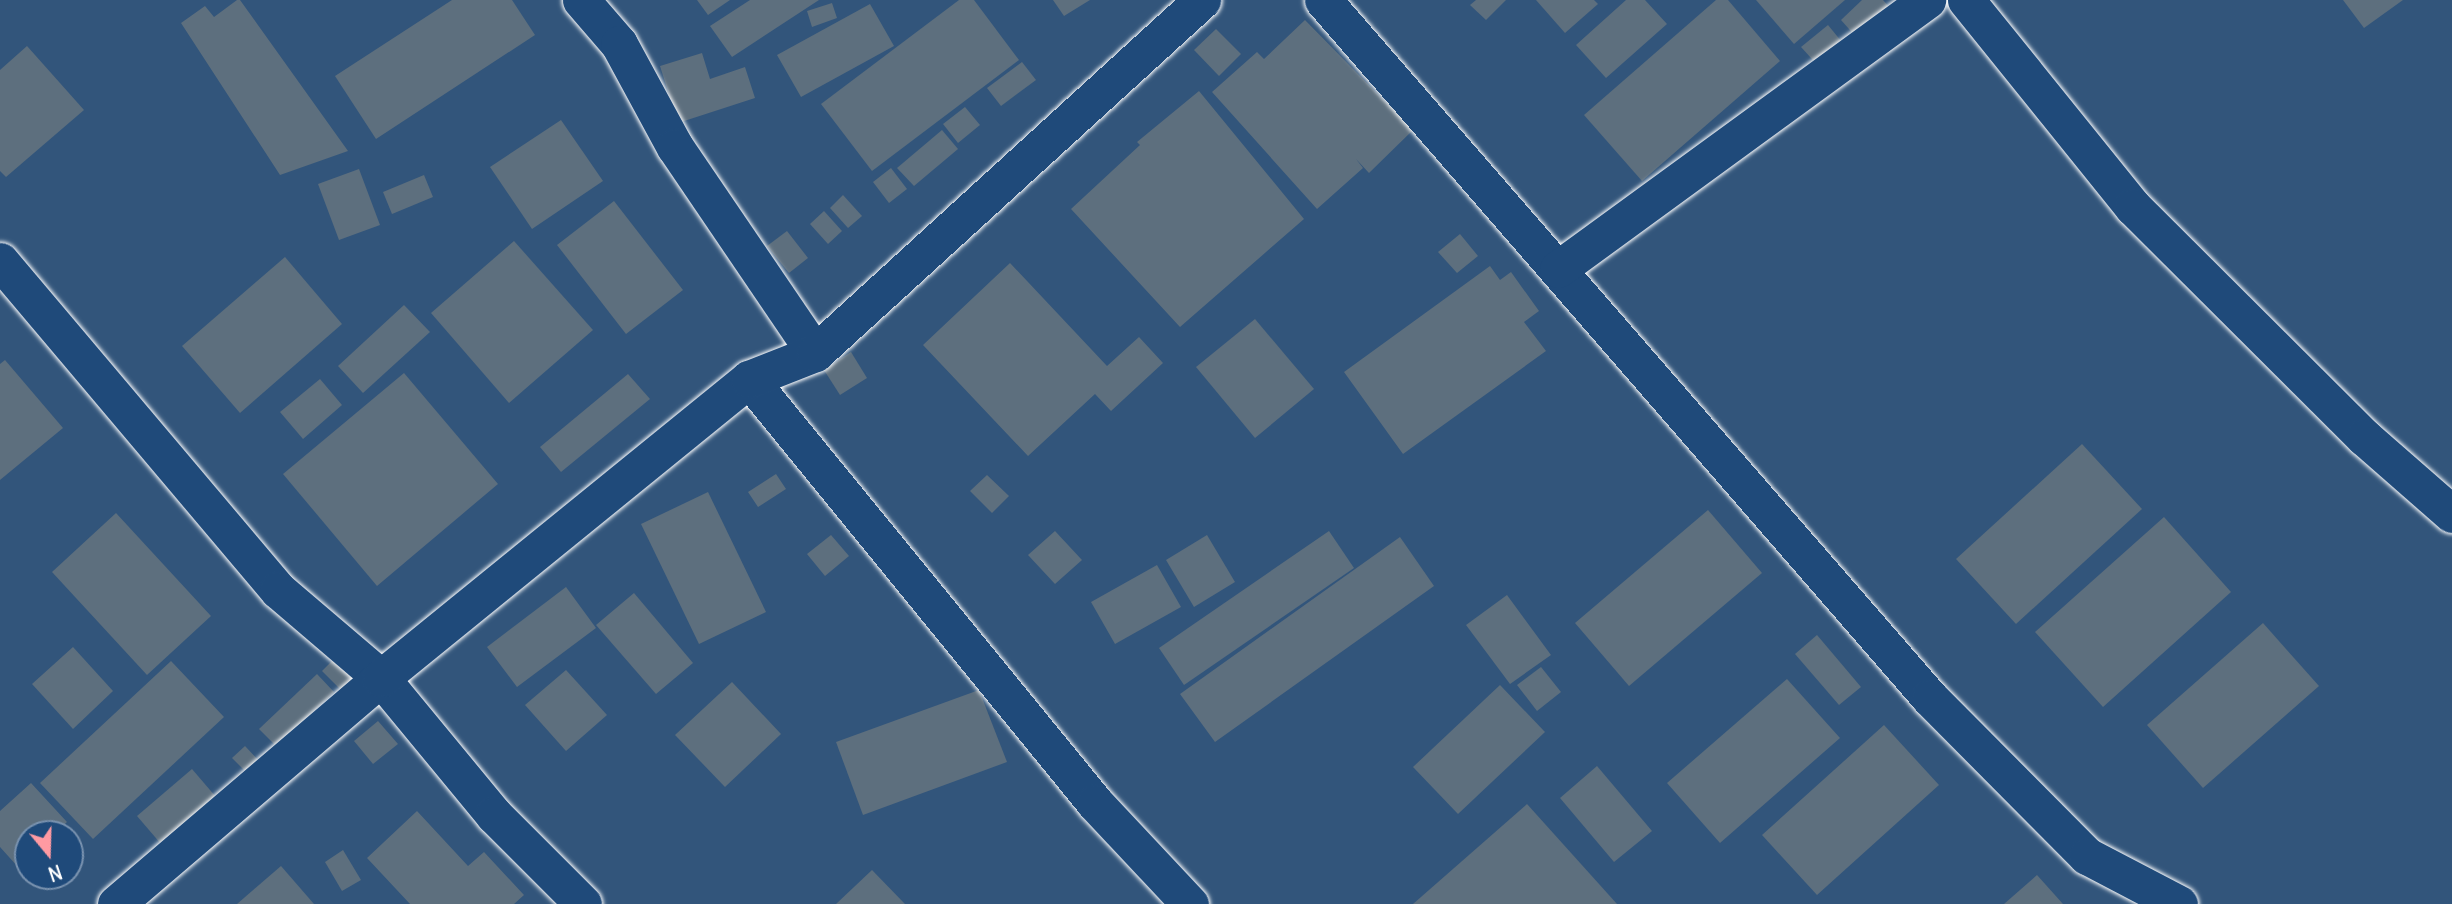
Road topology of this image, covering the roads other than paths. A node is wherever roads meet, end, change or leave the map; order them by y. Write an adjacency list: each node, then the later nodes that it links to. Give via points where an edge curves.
1 (580, 0): 8 (street, via 619,44 675,147)
2 (1202, 0): 8 (street)
3 (1323, 0): 7 (street)
4 (1927, 0): 7 (street)
5 (1966, 0): 10 (street, via 2133,207 2364,437)
6 (0, 261): 11 (street, via 278,590)
7 (1558, 269): 15 (street, via 1930,698 2087,856)
8 (815, 353): 9 (street)
9 (749, 379): 11 (street); 14 (street, via 1095,803)
10 (2452, 514)
11 (381, 678): 12 (street); 13 (street, via 494,815)
12 (116, 904)
13 (583, 904)
14 (1190, 904)
15 (2179, 904)

